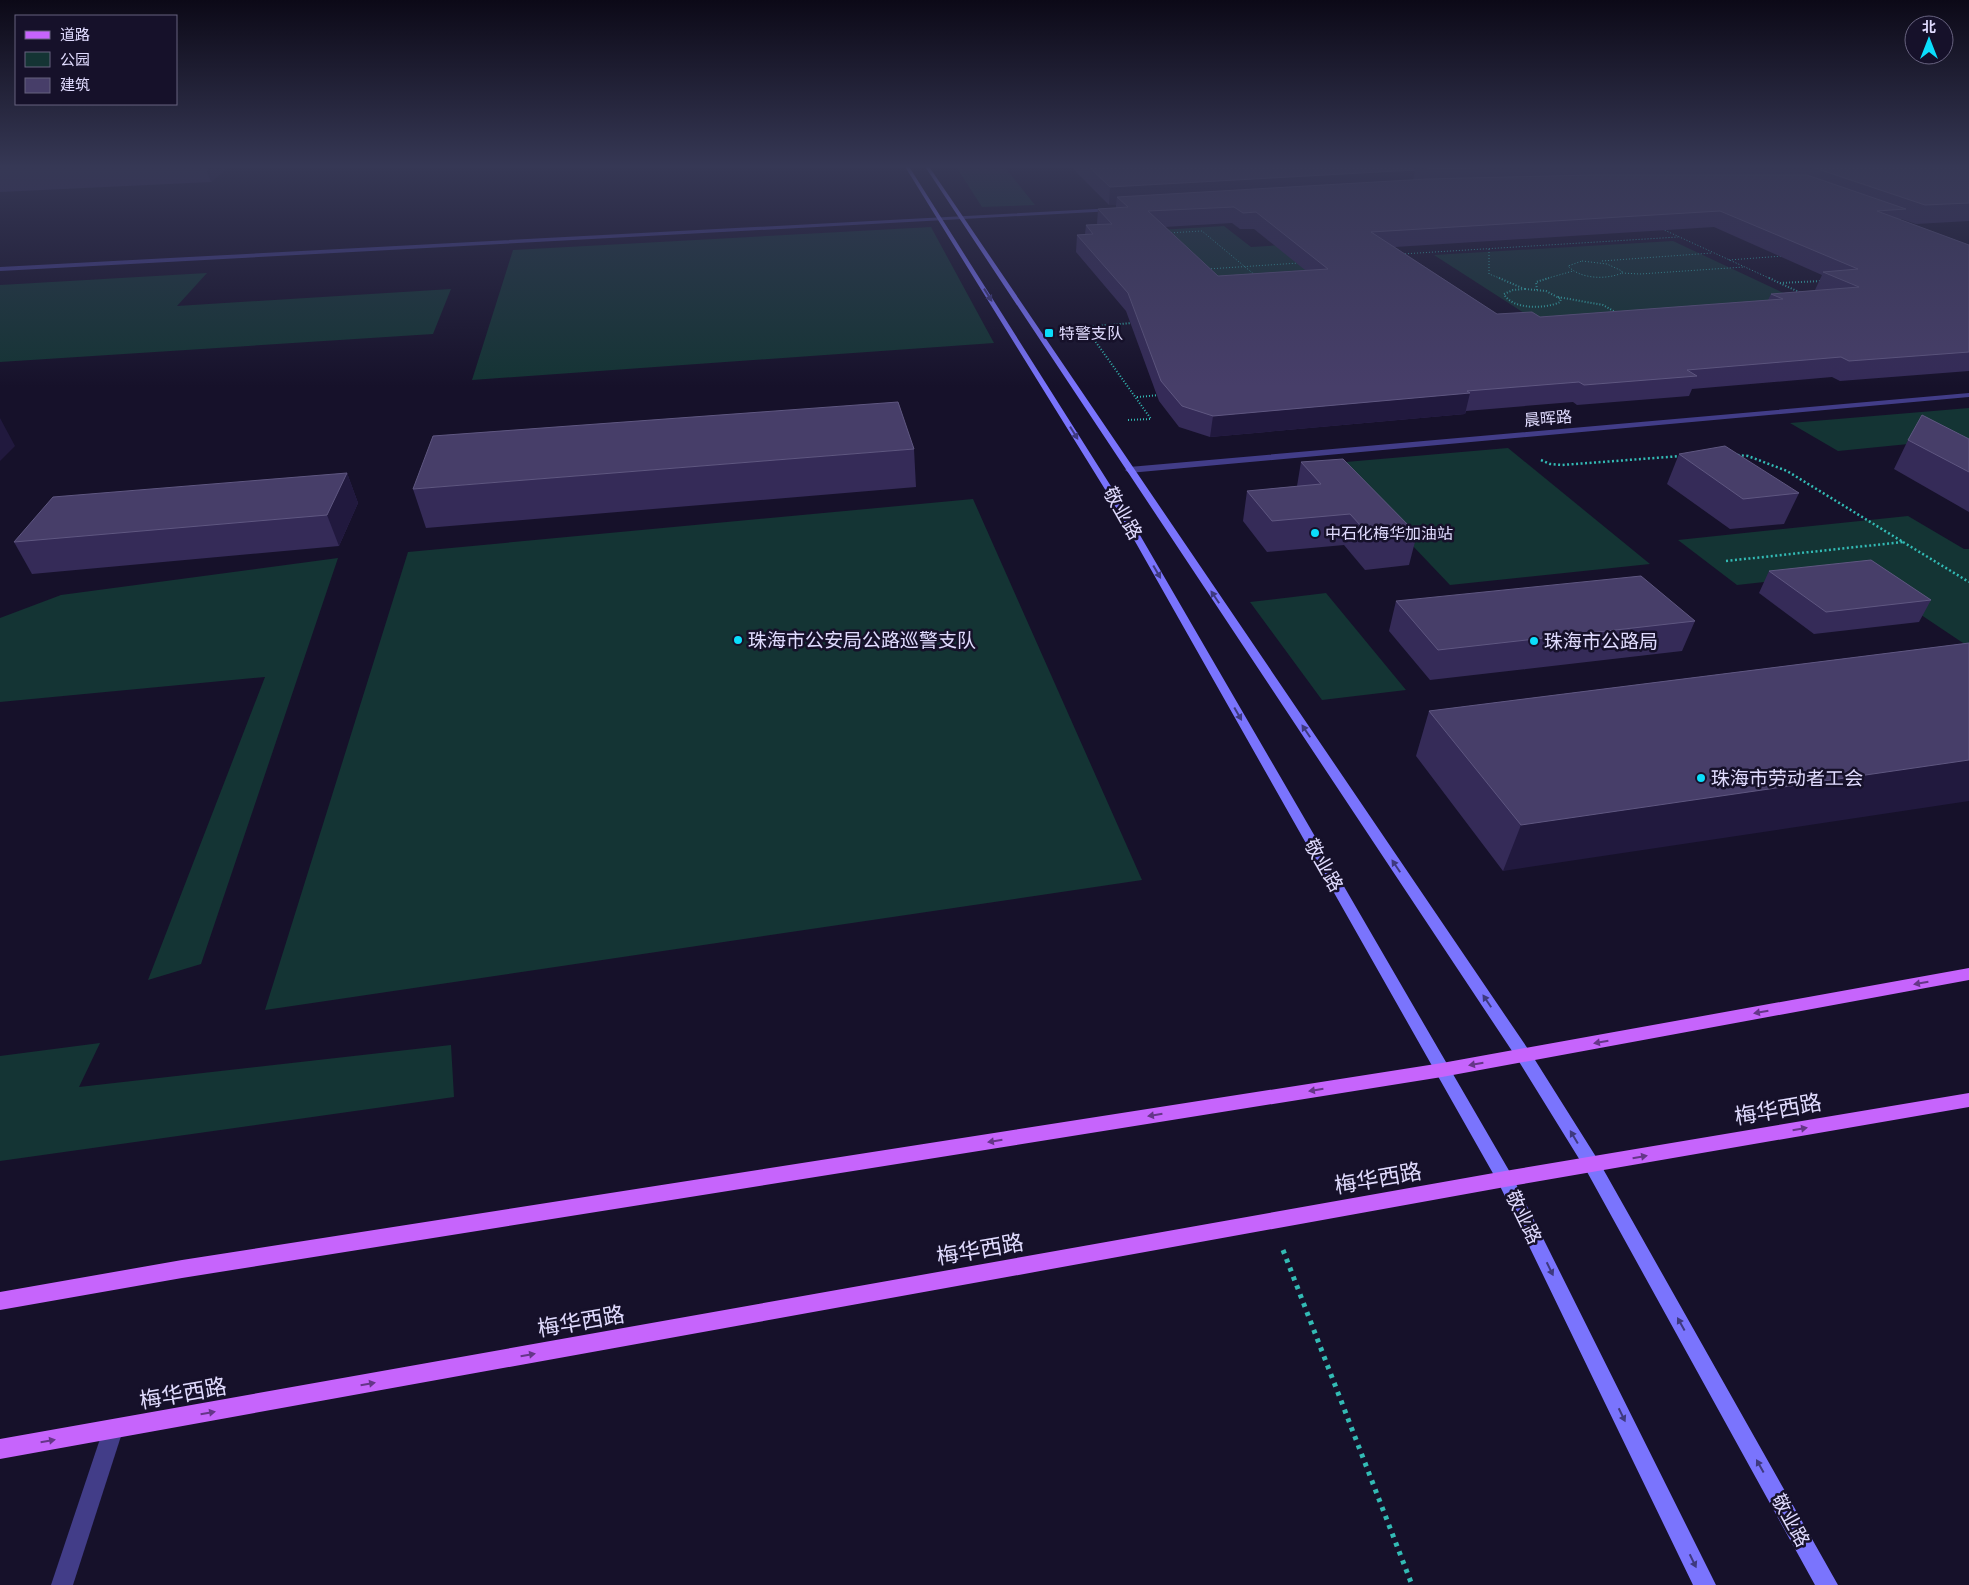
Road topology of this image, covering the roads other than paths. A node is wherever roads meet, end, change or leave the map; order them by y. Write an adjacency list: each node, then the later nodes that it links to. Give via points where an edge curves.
1 (565, 239): 4 (street)
2 (953, 239): 9 (main road, 敬业路, one-way to 9, via 1115,499)
3 (977, 239): 6 (main road, 敬业路)
4 (0, 269)
5 (1969, 395): 6 (street, 晨晖路)
6 (1129, 470): 8 (main road, 敬业路, one-way to 6)
7 (1969, 974): 8 (main road, one-way to 8)
8 (1524, 1056): 9 (main road, one-way to 9); 11 (main road, 敬业路, one-way to 8)
9 (1442, 1070): 12 (main road, 敬业路); 13 (main road, one-way to 13)
10 (1969, 1100): 11 (main road, 梅华西路, one-way to 10)
11 (1592, 1165): 12 (main road, 梅华西路); 18 (main road, 敬业路, one-way to 11)
12 (1505, 1179): 14 (main road, 梅华西路, one-way to 12); 17 (main road, 敬业路, one-way to 17)
13 (0, 1301)
14 (113, 1430): 15 (main road, 梅华西路, one-way to 14); 16 (street)
15 (0, 1449)
16 (62, 1585)
17 (1705, 1585)
18 (1827, 1585)

